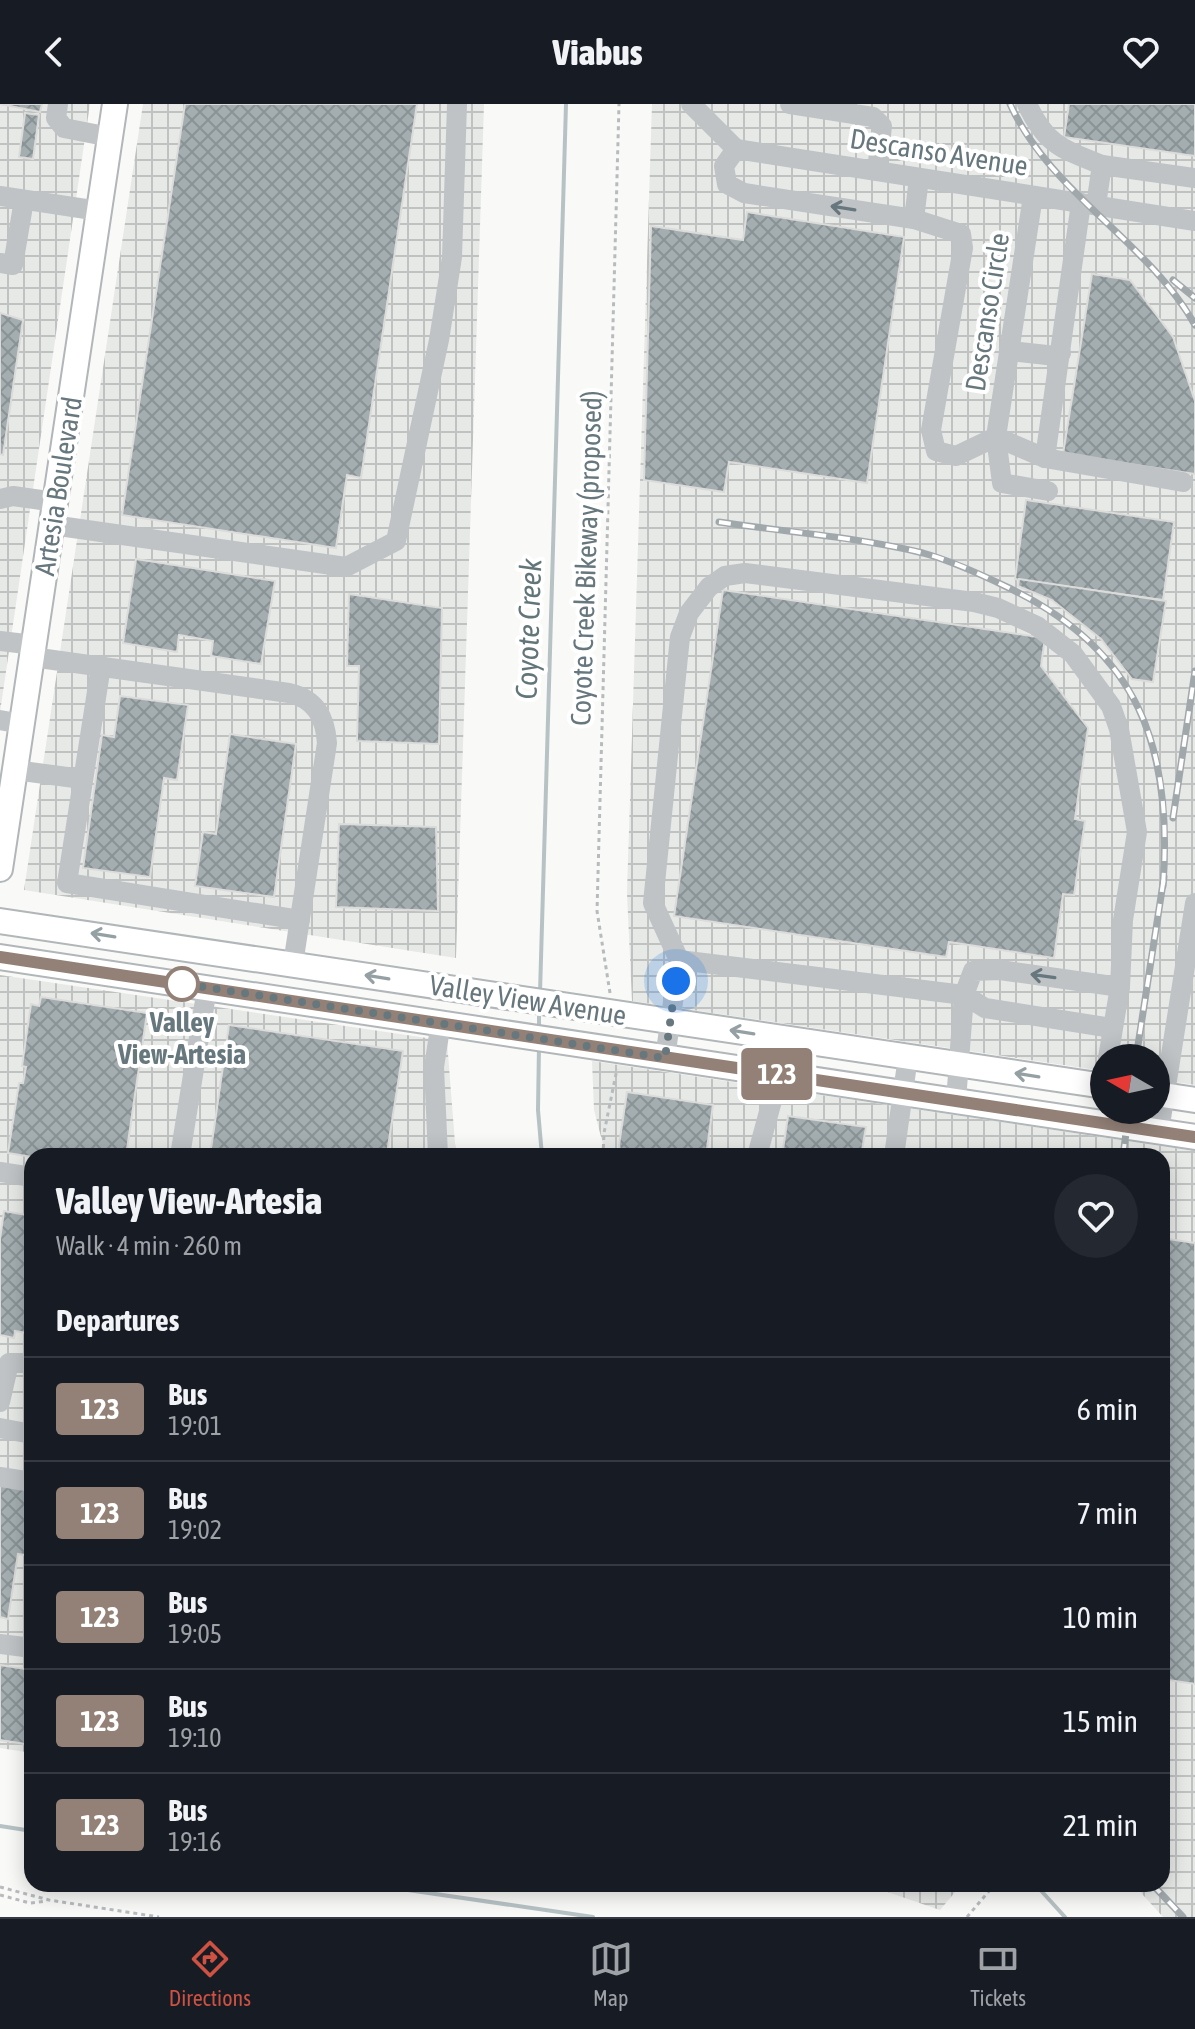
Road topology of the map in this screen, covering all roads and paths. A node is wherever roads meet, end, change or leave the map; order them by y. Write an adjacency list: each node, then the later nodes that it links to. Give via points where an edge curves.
1 (58, 104): 8 (street, via 56,118 64,128)
2 (115, 104): 8 (main road, Artesia Boulevard)
3 (457, 104): 29 (street, via 452,257 396,541 346,567)
4 (619, 104): 46 (path, Coyote Creek Bikeway (proposed), via 597,911 610,994)
5 (691, 104): 9 (street)
6 (790, 104): 11 (street, via 873,117 882,126)
7 (1027, 104): 10 (street, via 1057,147)
8 (110, 137): 18 (main road, Artesia Boulevard)
9 (736, 149): 11 (street, Descanso Avenue); 19 (street, one-way to 9, via 744,193 727,184 724,166)
10 (1102, 165): 13 (street); 17 (street)
11 (877, 171): 12 (street, Descanso Avenue)
12 (919, 178): 15 (street, Descanso Avenue); 19 (street)
13 (1195, 178)
14 (0, 196): 16 (street)
15 (1033, 196): 17 (street, Descanso Avenue); 22 (street, Descanso Circle)
16 (24, 200): 18 (street); 21 (street, via 13,265)
17 (1088, 204): 20 (street, Descanso Avenue); 23 (street)
18 (99, 211): 29 (main road, Artesia Boulevard)
19 (914, 219): 24 (street, via 961,234 963,248 931,430 936,451 956,456)
20 (1195, 221)
21 (0, 263)
22 (1010, 351): 23 (street); 24 (street, Descanso Circle)
23 (1061, 353): 25 (street)
24 (996, 437): 25 (street); 27 (street, Descanso Circle, via 1002,483)
25 (1045, 458): 26 (street)
26 (1183, 482)
27 (1048, 491)
28 (0, 499): 29 (street, via 13,496)
29 (54, 514): 31 (main road, Artesia Boulevard)
30 (0, 641): 31 (street)
31 (33, 651): 32 (street); 33 (main road, Artesia Boulevard)
32 (101, 666): 35 (street); 38 (street, via 289,693 305,697 321,714 327,743)
33 (11, 722): 34 (main road, Artesia Boulevard)
34 (15, 770): 35 (street); 36 (main road, Artesia Boulevard)
35 (82, 779): 38 (street, via 67,883)
36 (0, 864)
37 (1195, 903): 47 (street)
38 (300, 920): 42 (street)
39 (0, 921): 42 (main road, Valley View Avenue, one-way to 39)
40 (0, 957): 44 (main road, Valley View Avenue)
41 (679, 960): 43 (street, via 653,903 680,637 689,613 709,587 725,576 745,573 998,608 1037,626 1073,654 1111,706 1137,832 1123,920); 45 (street); 48 (street)
42 (293, 964): 46 (main road, Valley View Avenue, one-way to 42)
43 (1120, 987): 45 (street, one-way to 45, via 973,971); 50 (street)
44 (207, 988): 49 (main road, Valley View Avenue); 66 (street)
45 (964, 995): 50 (street, via 985,1008); 56 (street)
46 (602, 1011): 48 (main road, Valley View Avenue)
47 (1186, 1015): 55 (street)
48 (670, 1021): 53 (main road, Valley View Avenue, one-way to 48); 54 (street)
49 (441, 1022): 52 (main road, Valley View Avenue); 67 (street, via 434,1067)
50 (1112, 1028): 51 (street)
51 (1110, 1044)
52 (621, 1050): 54 (main road, Valley View Avenue); 68 (path)
53 (908, 1057): 56 (main road, Valley View Avenue); 59 (street)
54 (665, 1058): 57 (main road, Valley View Avenue)
55 (1170, 1064)
56 (960, 1065): 58 (main road, Valley View Avenue, one-way to 56); 62 (street)
57 (779, 1075): 59 (main road, Valley View Avenue); 69 (street)
58 (1090, 1084)
59 (904, 1093): 62 (main road, Valley View Avenue); 70 (street)
60 (1170, 1096): 61 (main road)
61 (1195, 1100)
62 (956, 1101): 64 (main road, Valley View Avenue)
63 (1159, 1124): 64 (street)
64 (1159, 1131): 65 (main road, Valley View Avenue)
65 (1195, 1137)
66 (181, 1148)
67 (438, 1148)
68 (603, 1148)
69 (759, 1148)
70 (895, 1148)
71 (0, 1172): 72 (street)
72 (24, 1176)
73 (24, 1363): 74 (street, via 9,1363)
74 (0, 1402)
75 (0, 1428): 76 (street)
76 (24, 1432)
77 (0, 1477): 78 (street)
78 (24, 1481)
79 (0, 1644): 80 (street)
80 (24, 1647)
81 (0, 1887): 84 (path)
82 (988, 1892): 86 (path)
83 (0, 1895): 84 (path, via 30,1903)
84 (49, 1900): 85 (path)
85 (159, 1917)
86 (967, 1917)

